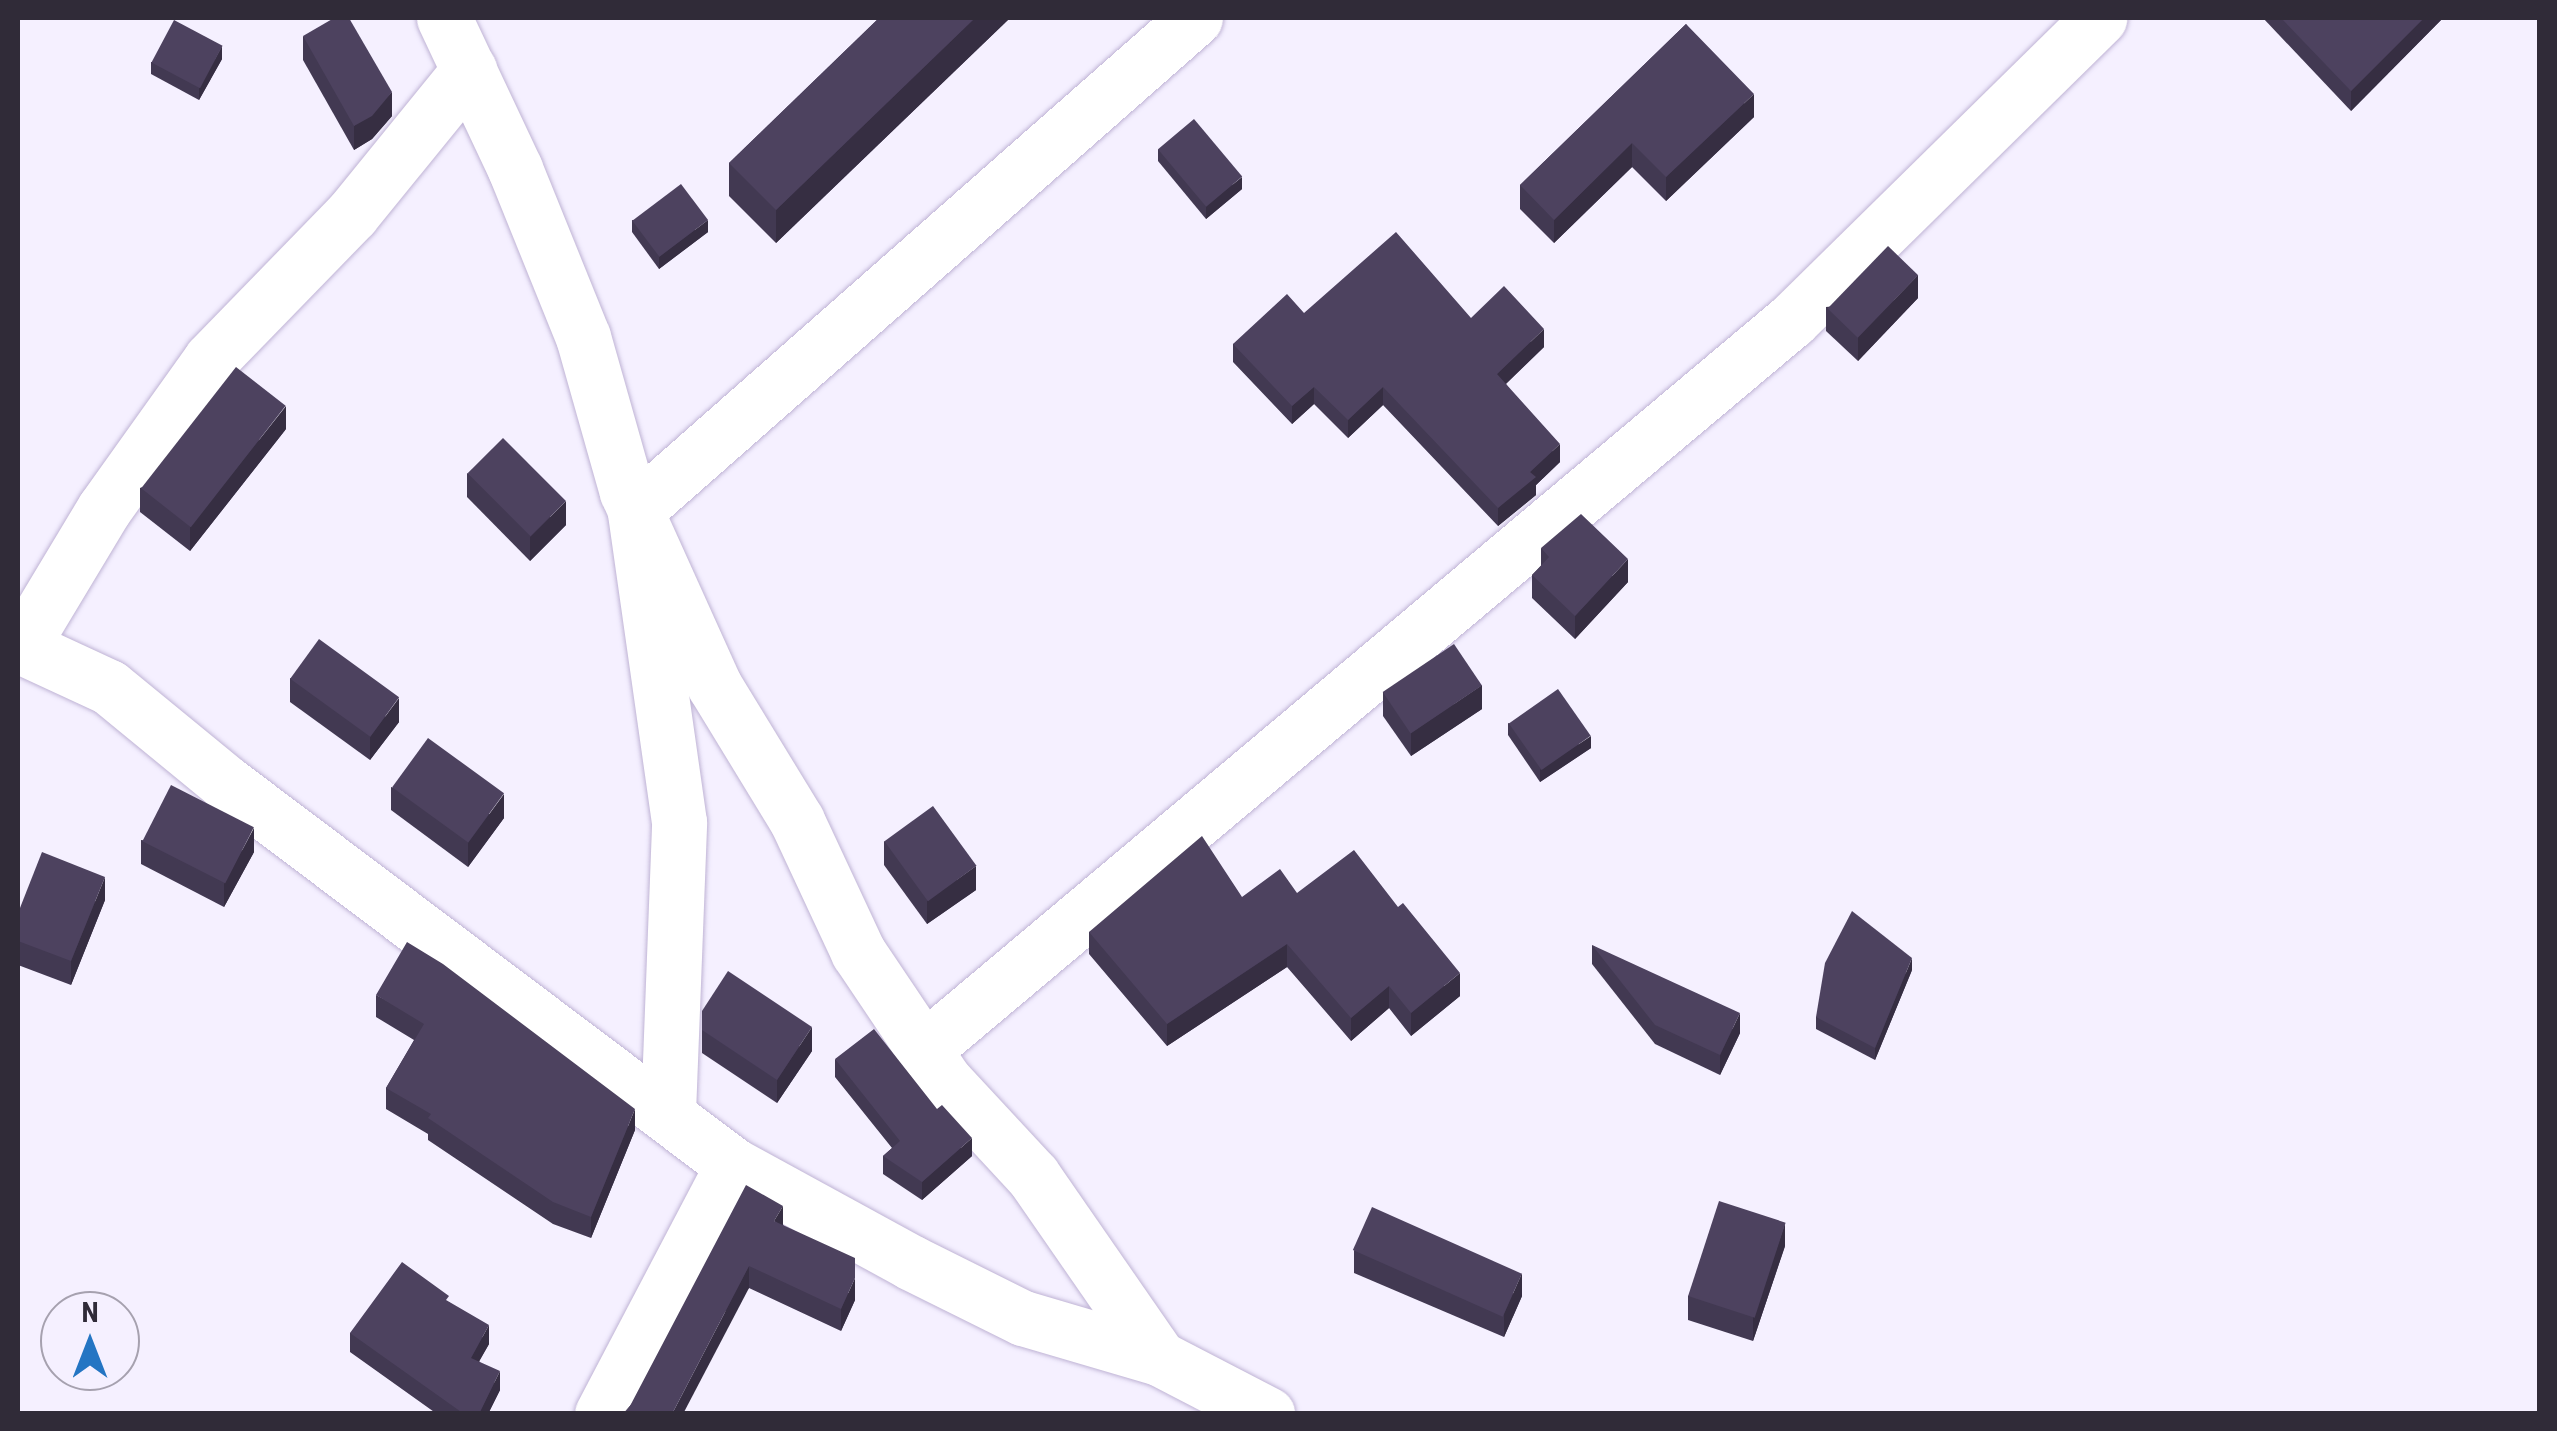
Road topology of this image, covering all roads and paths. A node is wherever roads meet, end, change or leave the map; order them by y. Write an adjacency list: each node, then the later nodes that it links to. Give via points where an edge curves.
1 (444, 18): 4 (street)
2 (1195, 18): 5 (street)
3 (2098, 18): 7 (street, via 1792,320)
4 (469, 70): 5 (street, via 582,337); 6 (street, via 352,214 211,359 104,509)
5 (636, 511): 7 (street, via 714,685 797,821 858,952); 8 (street, via 679,822)
6 (19, 646): 8 (street, via 108,687)
7 (923, 1050): 10 (street, via 1032,1176)
8 (668, 1113): 9 (street)
9 (733, 1165): 10 (street, via 1022,1318); 11 (street)
10 (1159, 1358): 12 (street)
11 (602, 1414)
12 (1266, 1414)

